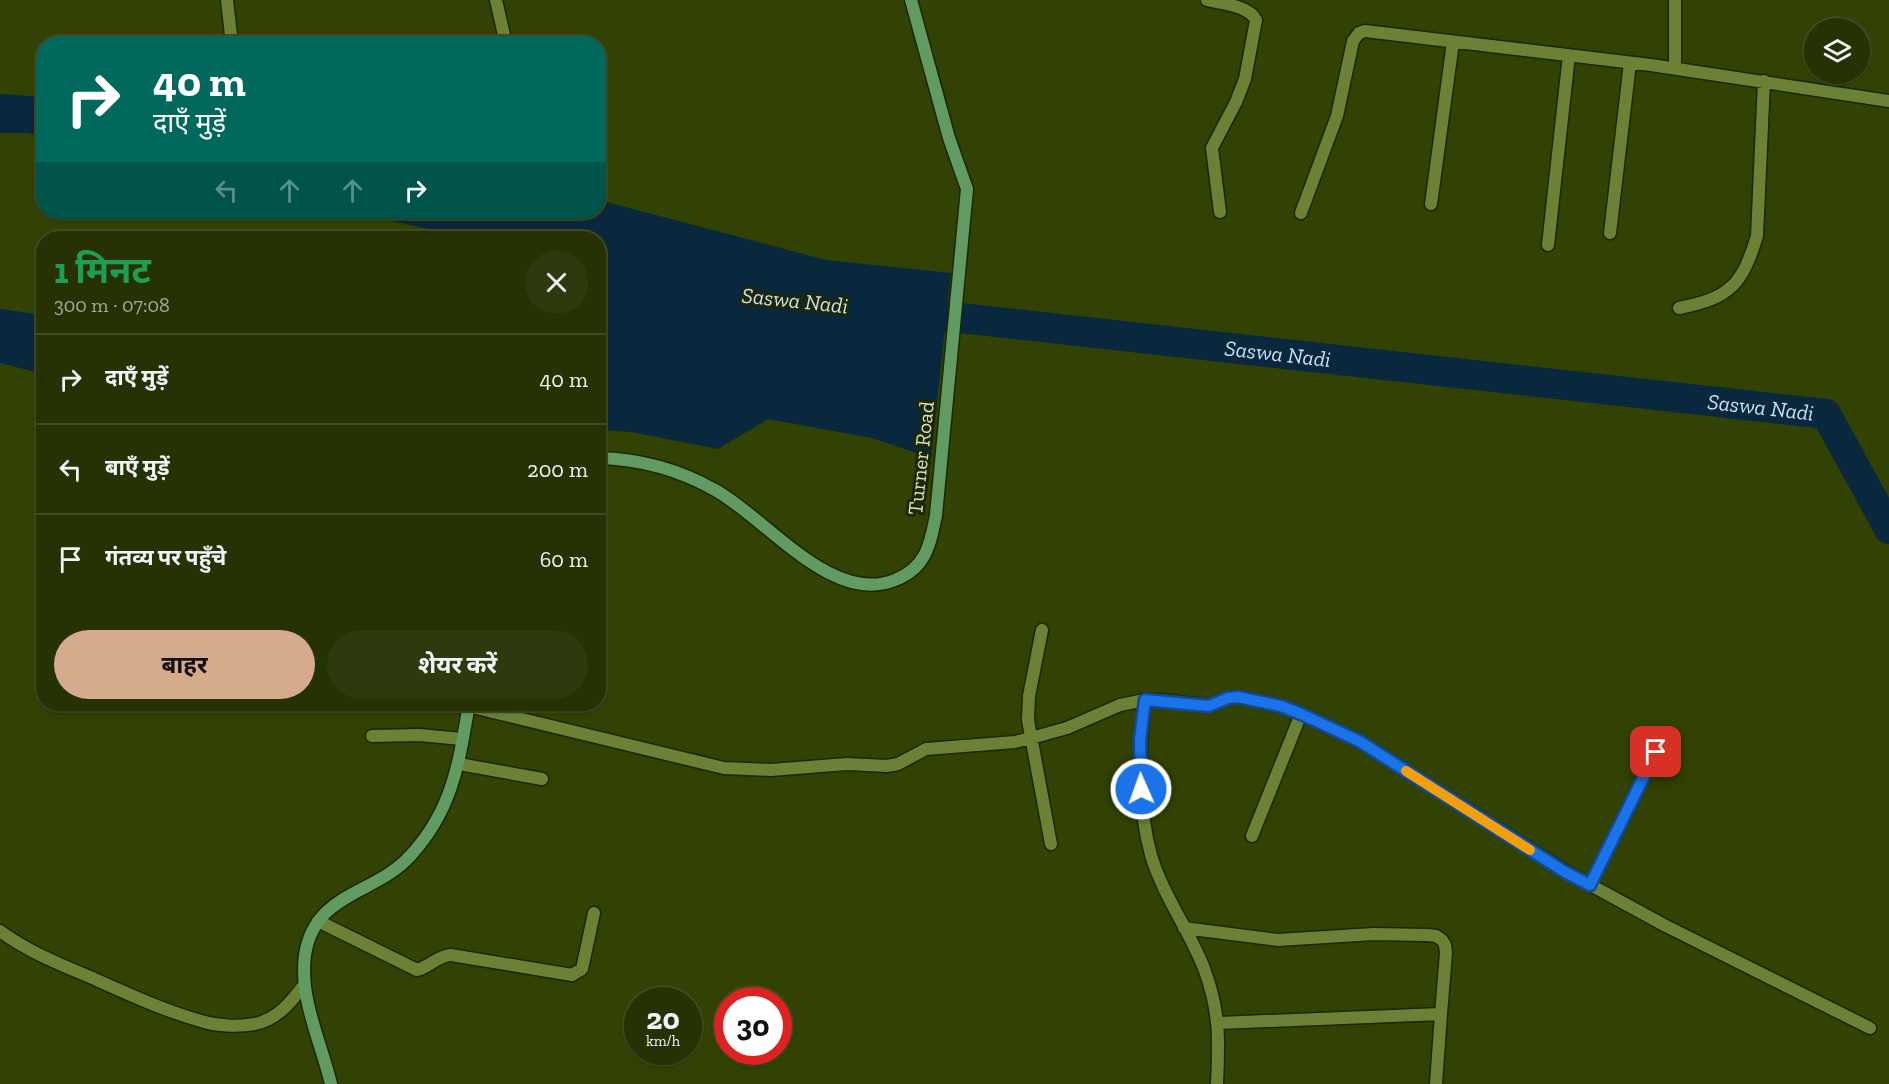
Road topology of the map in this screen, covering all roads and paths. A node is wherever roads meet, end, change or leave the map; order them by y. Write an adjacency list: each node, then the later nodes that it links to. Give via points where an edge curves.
1 (227, 0): 6 (street)
2 (496, 0): 7 (street)
3 (911, 0): 20 (main road, Turner Road, via 967,189 936,515 924,556 911,573 885,584 854,582 810,561 739,506 682,473 648,462)
4 (1207, 0): 15 (street, via 1239,8 1253,14 1256,20 1245,79 1212,148)
5 (1675, 0): 11 (street)
6 (231, 36)
7 (504, 36)
8 (1453, 42): 9 (street); 14 (street); 16 (street, via 1359,33 1353,41 1336,116)
9 (1569, 55): 10 (street); 18 (street)
10 (1630, 63): 11 (street); 17 (street)
11 (1675, 68): 12 (street)
12 (1764, 81): 13 (street); 19 (street, via 1757,236 1751,257 1731,288 1719,297)
13 (1889, 101)
14 (1431, 204)
15 (1220, 212)
16 (1301, 213)
17 (1610, 233)
18 (1548, 245)
19 (1679, 308)
20 (606, 458)
21 (1042, 630): 27 (street, via 1029,696)
22 (1145, 700): 25 (street, via 1209,706 1238,697); 27 (street, via 1120,705 1067,728); 37 (street, via 1140,775 1145,822 1151,854 1170,904)
23 (467, 711): 28 (main road)
24 (496, 711): 27 (street, via 737,770 847,764 887,766 926,749)
25 (1301, 714): 32 (street); 34 (street, via 1359,741)
26 (372, 736): 28 (street)
27 (1031, 738): 33 (street)
28 (462, 739): 30 (main road)
29 (1656, 752): 34 (street)
30 (459, 764): 31 (street); 36 (main road, via 439,814 410,856 381,878 342,899)
31 (542, 779)
32 (1252, 836)
33 (1051, 844)
34 (1590, 885): 42 (street)
35 (594, 913): 36 (street, via 582,969 572,975 451,955 417,970)
36 (318, 921): 39 (main road, via 305,955)
37 (1184, 928): 40 (street, via 1278,940 1374,934 1436,936 1446,952); 41 (street, via 1204,970)
38 (0, 931): 39 (street, via 63,966 202,1022 230,1026 271,1019)
39 (304, 985): 43 (main road)
40 (1441, 1014): 41 (street); 45 (street)
41 (1219, 1023): 44 (street)
42 (1870, 1028)
43 (331, 1084)
44 (1217, 1084)
45 (1436, 1084)

